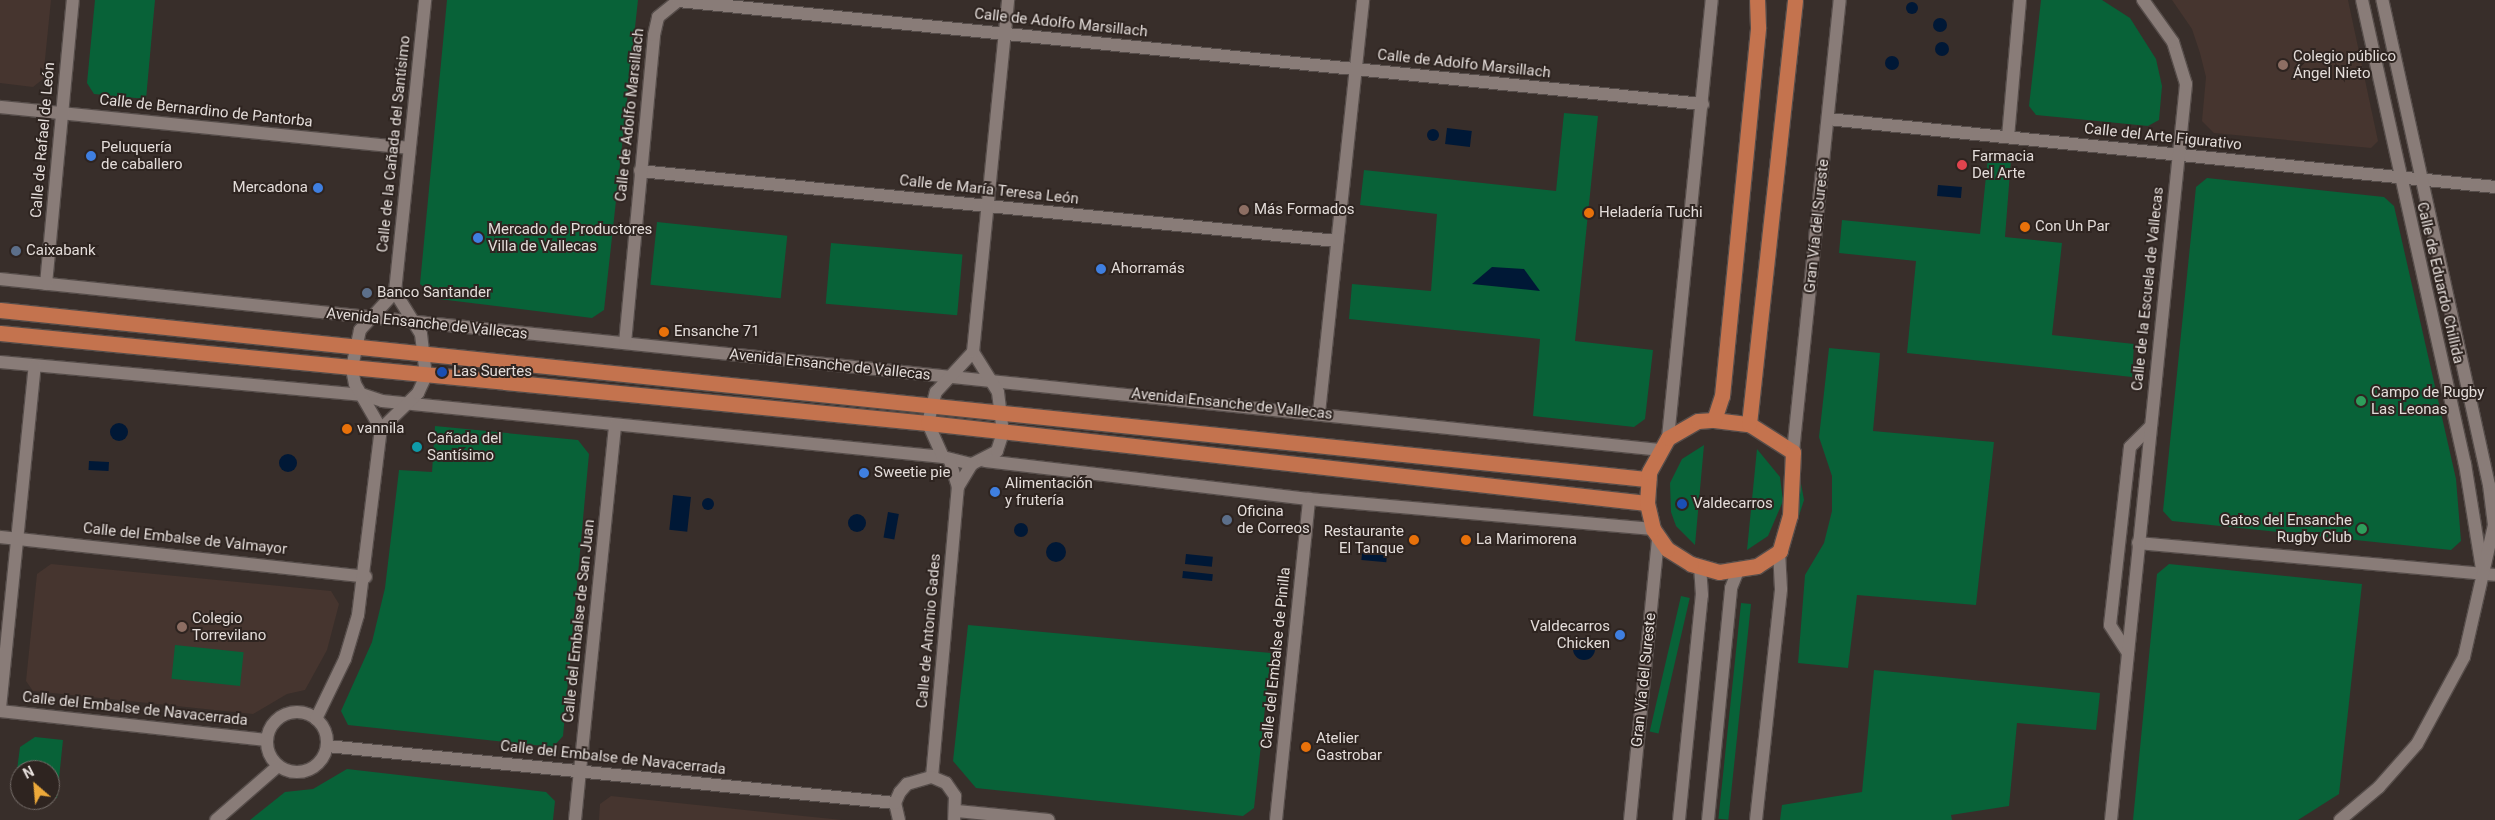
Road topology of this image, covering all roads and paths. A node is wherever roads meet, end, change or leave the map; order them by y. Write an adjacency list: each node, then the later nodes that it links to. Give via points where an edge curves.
1 (73, 0): 17 (street, Calle de Rafael de León)
2 (425, 0): 20 (street, Calle de la Cañada del Santísimo)
3 (1008, 0): 13 (street)
4 (1363, 0): 14 (street)
5 (1712, 0): 15 (street)
6 (1757, 0): 50 (main road, via 1724,377)
7 (1794, 0): 52 (main road)
8 (1840, 0): 18 (street, Gran Vía del Sureste)
9 (2020, 0): 19 (street)
10 (2143, 0): 21 (street, Calle de la Escuela de Vallecas, via 2173,42 2186,84)
11 (2362, 0): 23 (street, Calle de Eduardo Chillida)
12 (2382, 0): 24 (street, Calle de Eduardo Chillida)
13 (1004, 34): 14 (street, Calle de Adolfo Marsillach); 22 (street, Calle de Adolfo Marsillach, via 678,1 658,18 654,35); 26 (street)
14 (1356, 69): 15 (street, Calle de Adolfo Marsillach); 27 (street)
15 (1703, 104): 57 (street)
16 (0, 107): 17 (street, Calle de Bernardino de Pantorba)
17 (62, 113): 20 (street, Calle de Bernardino de Pantorba); 29 (street, Calle de Rafael de León)
18 (1828, 119): 19 (street, Calle del Arte Figurativo); 58 (street, Gran Vía del Sureste)
19 (2008, 137): 21 (street, Calle del Arte Figurativo)
20 (409, 148): 30 (street, Calle de la Cañada del Santísimo)
21 (2178, 155): 23 (street, Calle del Arte Figurativo); 54 (street, Calle de la Escuela de Vallecas)
22 (640, 172): 26 (street, Calle de María Teresa León); 35 (street, Calle de Adolfo Marsillach)
23 (2399, 177): 24 (street, Calle del Arte Figurativo); 73 (street, Calle de Eduardo Chillida)
24 (2422, 180): 25 (street, Calle del Arte Figurativo); 73 (street, Calle de Eduardo Chillida, via 2489,485 2494,524)
25 (2495, 187)
26 (988, 206): 27 (street, Calle de María Teresa León); 37 (street)
27 (1336, 241): 49 (street)
28 (0, 279): 29 (street, Avenida Ensanche de Vallecas)
29 (46, 284): 32 (street, Avenida Ensanche de Vallecas)
30 (395, 292): 32 (street); 33 (street)
31 (0, 310): 36 (main road, Avenida Ensanche de Vallecas)
32 (370, 320): 33 (street, Avenida Ensanche de Vallecas); 36 (street)
33 (413, 323): 35 (street, Avenida Ensanche de Vallecas); 38 (street)
34 (0, 333): 41 (main road)
35 (625, 343): 43 (street, Avenida Ensanche de Vallecas)
36 (354, 346): 38 (main road, Avenida Ensanche de Vallecas); 41 (street)
37 (973, 352): 43 (street); 44 (street)
38 (426, 353): 42 (street); 47 (main road, Avenida Ensanche de Vallecas)
39 (0, 362): 40 (street)
40 (35, 366): 45 (street); 68 (street)
41 (352, 369): 42 (main road); 45 (street)
42 (426, 376): 46 (street, via 418,393); 51 (main road)
43 (951, 378): 44 (street, Avenida Ensanche de Vallecas); 47 (street)
44 (990, 382): 48 (street); 49 (street, Avenida Ensanche de Vallecas)
45 (364, 395): 46 (street); 55 (street)
46 (404, 401): 53 (street); 55 (street)
47 (931, 404): 48 (main road, Avenida Ensanche de Vallecas); 51 (street)
48 (1003, 411): 56 (street); 62 (main road, Avenida Ensanche de Vallecas)
49 (1319, 413): 57 (street, Avenida Ensanche de Vallecas)
50 (1714, 420): 52 (main road); 57 (main road, via 1698,421)
51 (928, 423): 56 (main road); 59 (street, Calle de Antonio Gades)
52 (1749, 424): 58 (main road)
53 (615, 426): 59 (street); 81 (street, Calle del Embalse de San Juan)
54 (2150, 427): 69 (street, Calle de la Escuela de Vallecas); 75 (street, via 2130,447 2110,625)
55 (381, 429): 74 (street)
56 (1003, 433): 60 (street, via 997,451); 65 (main road)
57 (1664, 444): 62 (main road)
58 (1793, 452): 70 (main road, via 1790,515)
59 (946, 459): 61 (street); 63 (street, Calle de Antonio Gades)
60 (985, 462): 61 (street); 64 (street)
61 (972, 464): 63 (street, Calle de Antonio Gades)
62 (1648, 479): 65 (main road)
63 (958, 487): 82 (street, Calle de Antonio Gades)
64 (1309, 499): 66 (street); 90 (street, Calle del Embalse de Pinilla)
65 (1647, 503): 66 (main road)
66 (1655, 534): 71 (main road); 91 (street, Gran Vía del Sureste)
67 (0, 537): 68 (street, Calle del Embalse de Valmayor)
68 (18, 538): 74 (street, Calle del Embalse de Valmayor); 76 (street)
69 (2138, 543): 73 (street); 75 (street, Calle de la Escuela de Vallecas)
70 (1779, 552): 72 (main road, via 1758,566); 94 (street, via 1781,589)
71 (1700, 568): 72 (main road); 92 (street, via 1702,595)
72 (1738, 571): 93 (street, via 1731,588)
73 (2489, 574): 84 (street, Calle de Eduardo Chillida, via 2464,658 2417,744)
74 (366, 577): 77 (street, via 345,659)
75 (2128, 653): 95 (street, Calle de la Escuela de Vallecas)
76 (0, 710): 78 (street, Calle del Embalse de Navacerrada)
77 (316, 719): 78 (street, via 289,712 273,722); 79 (street)
78 (266, 740): 80 (street)
79 (327, 746): 80 (street, via 319,763 304,772); 81 (street, Calle del Embalse de Navacerrada)
80 (278, 766): 86 (street)
81 (580, 770): 83 (street, Calle del Embalse de Navacerrada); 87 (street, Calle del Embalse de San Juan)
82 (932, 777): 83 (street, via 907,784); 85 (street, via 946,783 955,796)
83 (895, 803): 88 (street)
84 (2356, 815): 96 (street, Calle de Eduardo Chillida)
85 (956, 816): 89 (street)
86 (216, 820)
87 (575, 820)
88 (899, 820)
89 (1049, 820)
90 (1276, 820)
91 (1630, 820)
92 (1679, 820)
93 (1708, 820)
94 (1756, 820)
95 (2111, 820)
96 (2340, 820)

